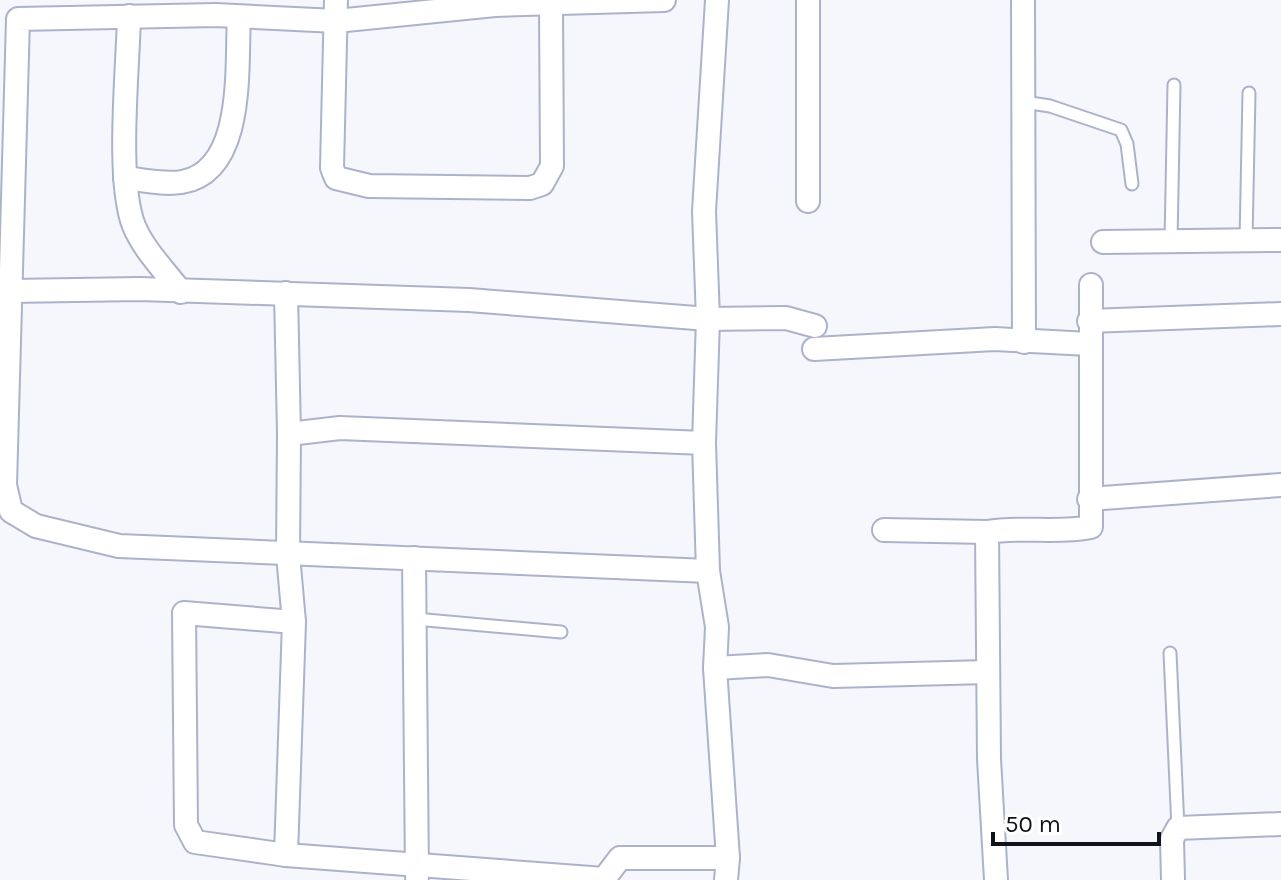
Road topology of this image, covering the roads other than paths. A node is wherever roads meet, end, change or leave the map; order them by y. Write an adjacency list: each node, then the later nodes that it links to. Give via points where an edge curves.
1 (664, 0): 6 (street)
2 (717, 0): 27 (street, via 704,211)
3 (808, 0): 17 (street)
4 (1023, 0): 14 (street)
5 (495, 3): 6 (street); 9 (street)
6 (551, 6): 9 (street, via 552,166 550,177 530,188 369,186 336,178 331,155)
7 (216, 8): 10 (street); 11 (street)
8 (17, 9): 10 (street); 23 (street)
9 (336, 10): 11 (street)
10 (129, 16): 15 (street)
11 (239, 17): 15 (street, via 233,124 227,144 203,173 185,181)
12 (1174, 85): 21 (lane)
13 (1249, 93): 19 (lane)
14 (1024, 102): 16 (lane, via 1121,130); 30 (street)
15 (125, 178): 24 (street, via 135,228)
16 (1132, 184)
17 (808, 201)
18 (1281, 240): 19 (street)
19 (1246, 241): 21 (street)
20 (1103, 242): 21 (street)
21 (1171, 242)
22 (1091, 285): 29 (street)
23 (10, 291): 24 (street); 36 (street)
24 (181, 292): 25 (street)
25 (286, 293): 27 (street, via 469,300); 32 (street)
26 (1281, 314): 29 (street)
27 (708, 319): 28 (street, via 786,318); 33 (street)
28 (815, 326)
29 (1089, 333): 30 (street); 35 (street)
30 (1024, 342): 31 (street)
31 (814, 349)
32 (289, 434): 33 (street, via 340,428); 39 (street)
33 (704, 443): 41 (street)
34 (1281, 485): 35 (street)
35 (1089, 499): 38 (street, via 1091,527 1061,533 1016,527)
36 (5, 515): 39 (street, via 119,546)
37 (884, 530): 38 (street)
38 (987, 532): 47 (street)
39 (288, 555): 40 (street); 43 (street)
40 (414, 558): 41 (street); 42 (street)
41 (708, 571): 46 (street, via 717,627)
42 (415, 619): 44 (lane); 52 (street)
43 (294, 622): 50 (street); 50 (street, via 184,613 186,825 195,842)
44 (561, 632)
45 (1170, 653): 49 (lane)
46 (715, 668): 47 (street, via 752,664 833,676); 51 (street)
47 (988, 672): 53 (street)
48 (1281, 824): 49 (street)
49 (1178, 828): 54 (street, via 1172,839)
50 (286, 855): 52 (street)
51 (727, 869): 52 (street, via 620,858 604,879)
52 (417, 872)
53 (996, 880)
54 (1173, 880)

